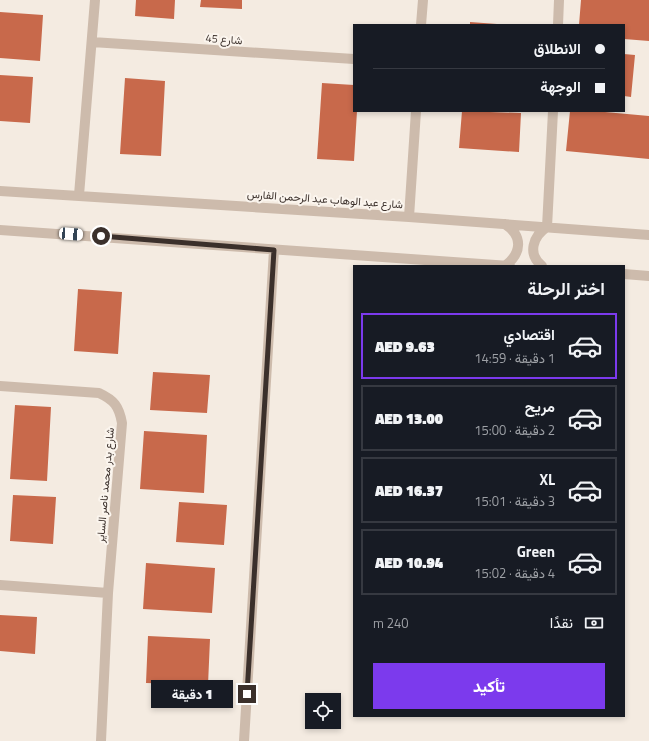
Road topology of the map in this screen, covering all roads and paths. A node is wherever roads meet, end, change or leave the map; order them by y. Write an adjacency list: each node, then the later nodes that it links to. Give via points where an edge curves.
1 (94, 0): 6 (street)
2 (423, 0): 4 (street)
3 (559, 0): 5 (street)
4 (421, 24)
5 (558, 24)
6 (92, 42): 7 (street, شارع 45); 11 (street)
7 (353, 60)
8 (416, 112): 12 (street)
9 (553, 112): 14 (street)
10 (0, 191): 11 (street, شارع عبد الوهاب عبد الرحمن الفارس)
11 (79, 195): 12 (street, شارع عبد الوهاب عبد الرحمن الفارس)
12 (409, 217): 13 (street, شارع عبد الوهاب عبد الرحمن الفارس)
13 (505, 224): 14 (street, شارع عبد الوهاب عبد الرحمن الفارس); 19 (street, via 517,236 519,245 517,253)
14 (547, 227): 16 (street, شارع عبد الوهاب عبد الرحمن الفارس); 20 (street, via 535,239 533,247 534,256)
15 (0, 230): 17 (street)
16 (649, 235)
17 (274, 250): 18 (street); 27 (street)
18 (491, 265)
19 (506, 265)
20 (541, 265)
21 (625, 274): 22 (street)
22 (649, 276)
23 (0, 386): 25 (street, شارع بدر محمد ناصر الساير, via 99,393 110,398 120,413 122,423)
24 (0, 584): 25 (street)
25 (108, 593): 26 (street, شارع بدر محمد ناصر الساير)
26 (101, 741)
27 (244, 741)

